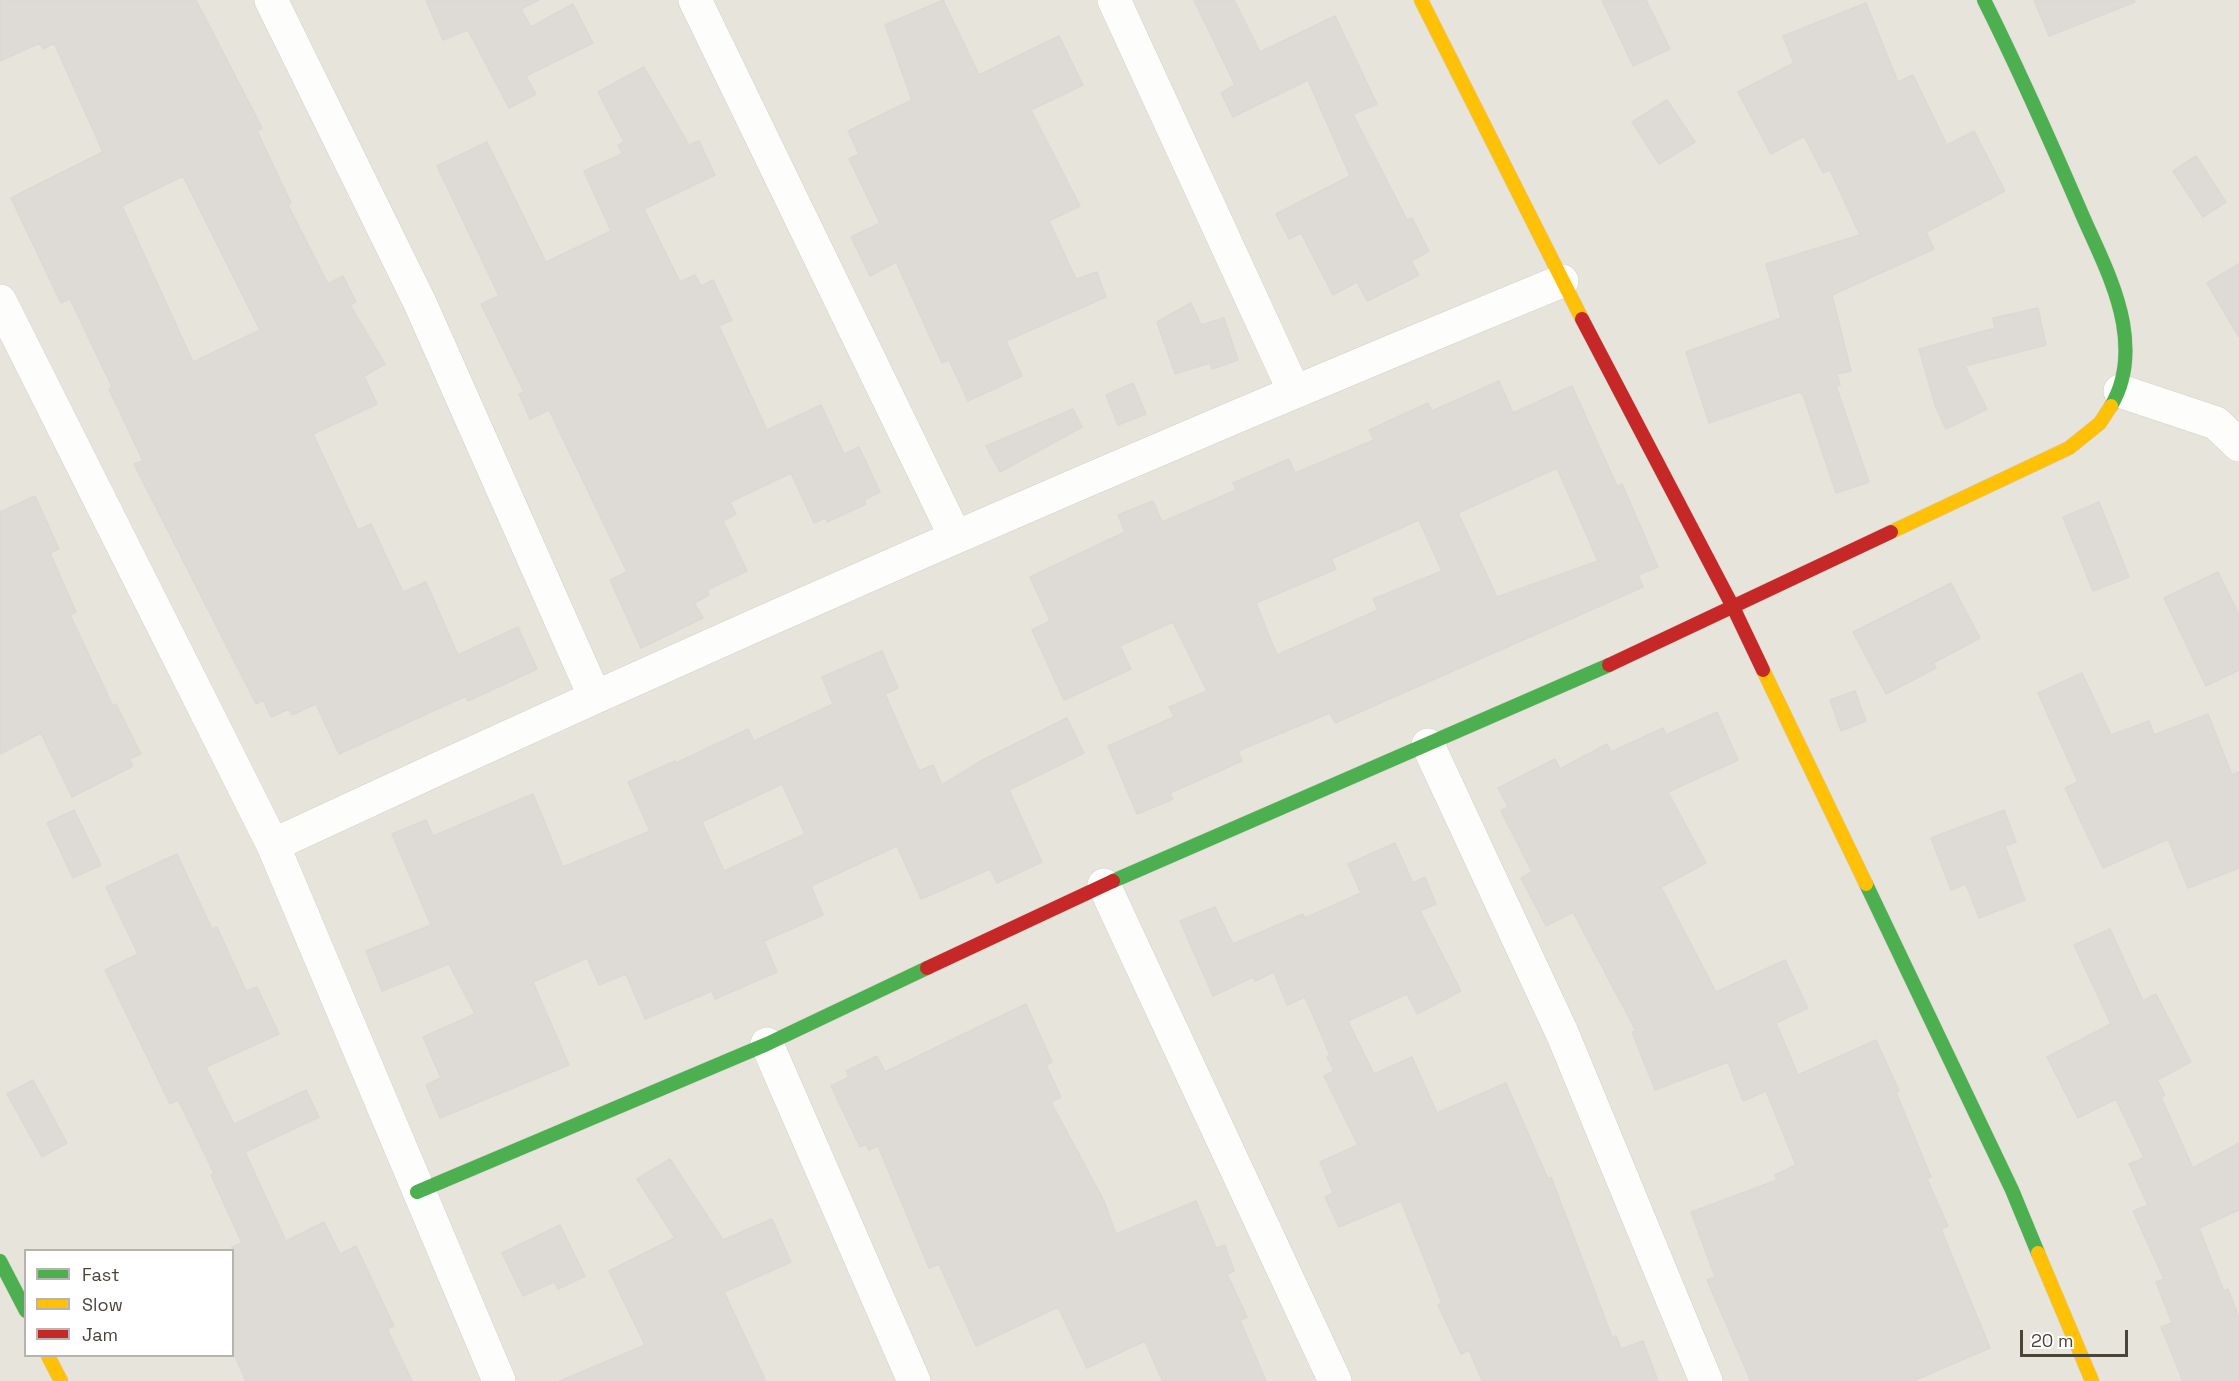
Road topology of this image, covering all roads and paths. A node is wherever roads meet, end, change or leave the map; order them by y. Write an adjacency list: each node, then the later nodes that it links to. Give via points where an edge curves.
1 (271, 0): 13 (street, via 420,303)
2 (695, 0): 11 (street)
3 (1114, 0): 8 (street)
4 (1421, 0): 6 (street)
5 (1984, 0): 9 (street, via 2025,82 2111,282 2123,322 2126,358)
6 (1562, 281): 8 (street); 12 (street)
7 (0, 301): 15 (street)
8 (1294, 391): 11 (street)
9 (2120, 391): 10 (street, via 2216,423); 12 (street, via 2100,423 2069,448)
10 (2239, 445)
11 (955, 536): 13 (street)
12 (1734, 607): 14 (street); 27 (street, via 2012,1190)
13 (594, 695): 15 (street)
14 (1428, 745): 16 (street); 26 (street, via 1563,1035)
15 (273, 845): 18 (street)
16 (1104, 885): 17 (street); 25 (street)
17 (768, 1044): 18 (street); 24 (street)
18 (417, 1192): 23 (street)
19 (0, 1261): 20 (street)
20 (24, 1307)
21 (49, 1357): 22 (street)
22 (61, 1381)
23 (499, 1381)
24 (914, 1381)
25 (1335, 1381)
26 (1706, 1381)
27 (2092, 1381)

